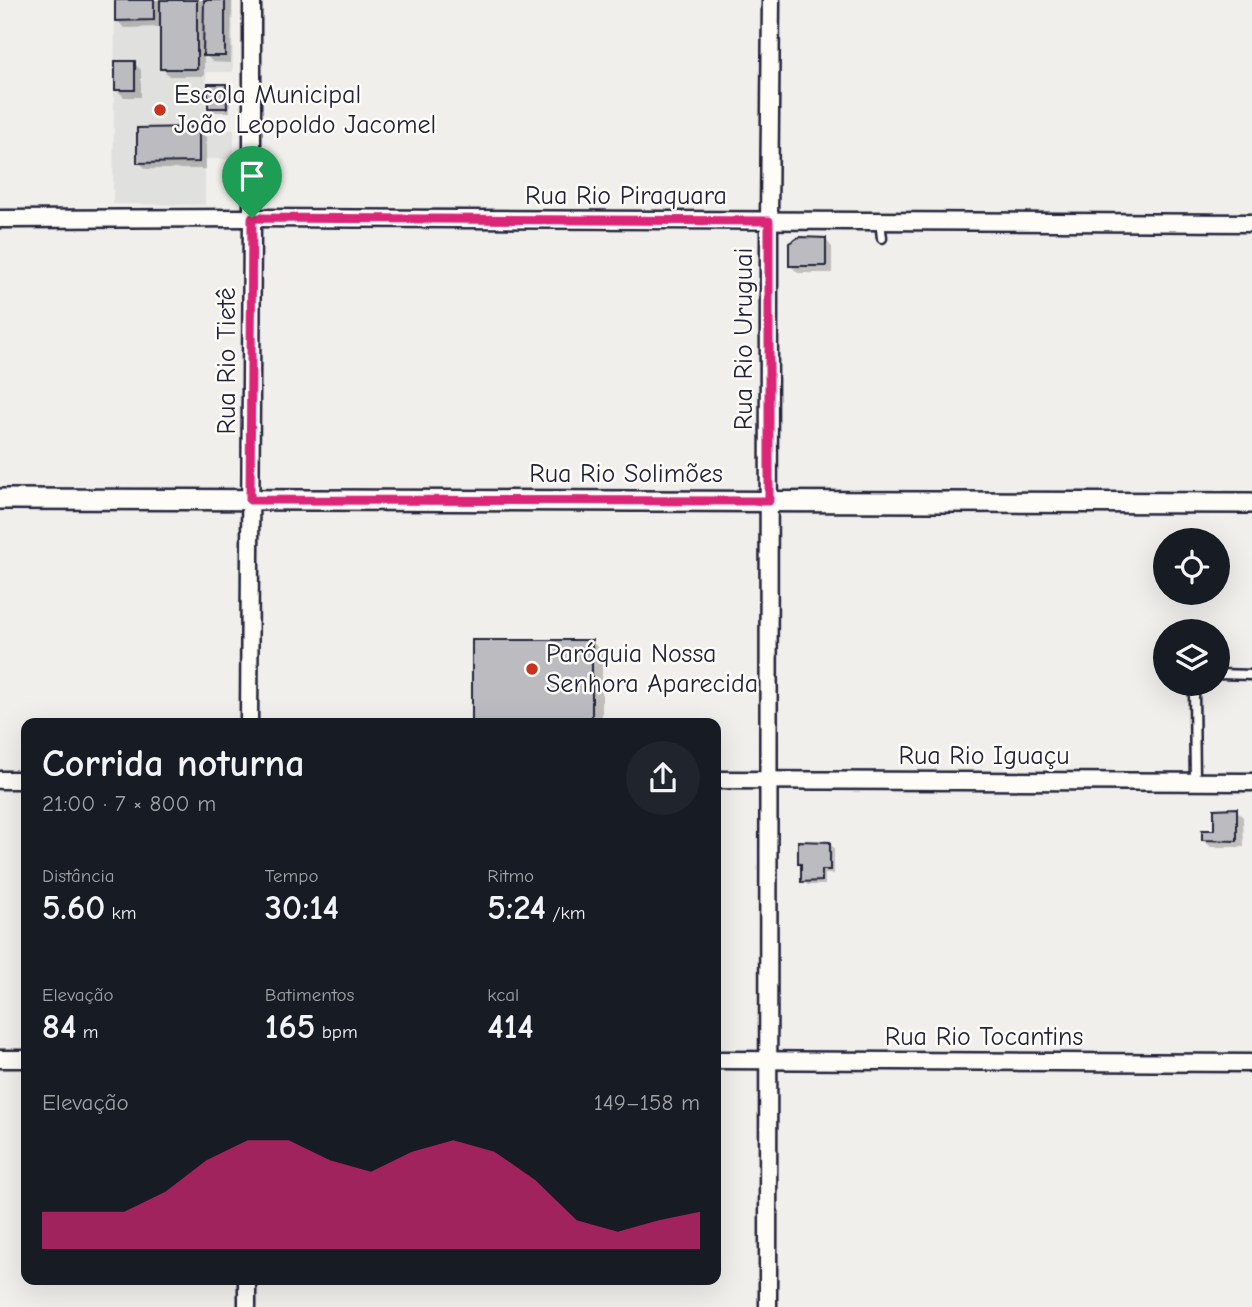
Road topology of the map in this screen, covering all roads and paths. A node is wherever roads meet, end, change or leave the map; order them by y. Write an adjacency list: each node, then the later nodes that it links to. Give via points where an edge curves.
1 (252, 0): 3 (street, Rua Rio Tietê)
2 (771, 0): 5 (street, Rua Rio Uruguai)
3 (252, 218): 4 (street, Rua Rio Piraquara); 5 (street, Rua Rio Piraquara); 10 (street, Rua Rio Tietê)
4 (0, 219)
5 (769, 221): 6 (street, Rua Rio Piraquara); 11 (street, Rua Rio Uruguai)
6 (880, 221): 7 (street, Rua Rio Piraquara); 8 (lane)
7 (1252, 223)
8 (882, 238)
9 (0, 499): 10 (street, Rua Rio Solimões)
10 (250, 500): 11 (street, Rua Rio Solimões); 16 (street, Rua Rio Tietê)
11 (769, 501): 12 (street, Rua Rio Solimões); 20 (street, Rua Rio Uruguai)
12 (1252, 503)
13 (1230, 674): 14 (lane)
14 (1252, 675)
15 (1194, 696): 21 (lane)
16 (249, 718)
17 (0, 780): 18 (street)
18 (21, 780)
19 (721, 780): 20 (street, Rua Rio Iguaçu)
20 (769, 780): 21 (street, Rua Rio Iguaçu); 26 (street, Rua Rio Uruguai)
21 (1195, 781): 22 (street, Rua Rio Iguaçu)
22 (1252, 782)
23 (0, 1059): 24 (street)
24 (21, 1059)
25 (721, 1060): 26 (street, Rua Rio Tocantins)
26 (768, 1060): 27 (street, Rua Rio Tocantins); 30 (street, Rua Rio Uruguai)
27 (1252, 1063)
28 (247, 1285): 29 (street)
29 (247, 1307)
30 (768, 1307)

